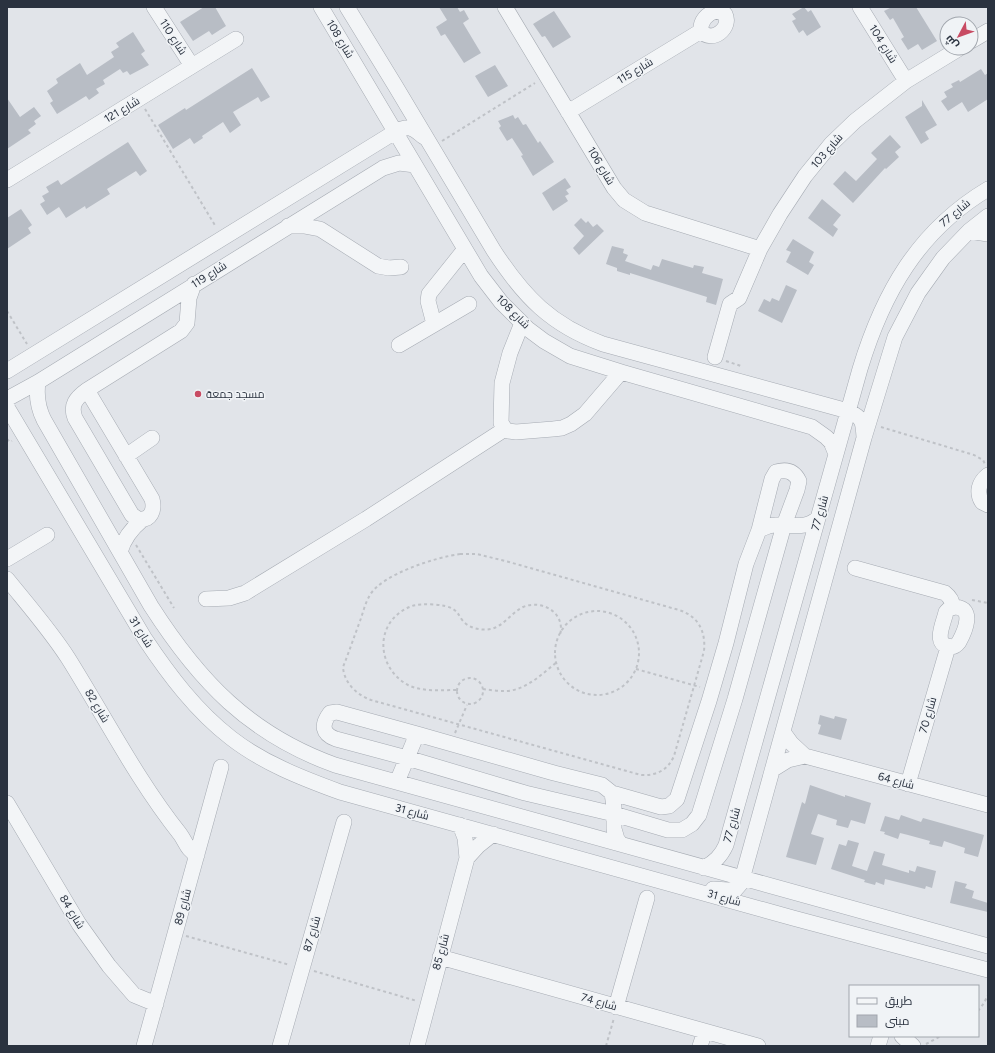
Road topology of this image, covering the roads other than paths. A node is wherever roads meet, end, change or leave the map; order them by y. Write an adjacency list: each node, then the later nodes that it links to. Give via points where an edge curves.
1 (154, 7): 11 (street, شارع 110)
2 (321, 7): 14 (street, شارع 108)
3 (347, 7): 15 (street, شارع 108)
4 (505, 7): 13 (street, شارع 106)
5 (860, 7): 12 (street, شارع 104)
6 (701, 31): 13 (street, شارع 115)
7 (988, 31): 8 (street)
8 (979, 36)
9 (236, 39): 11 (street, شارع 121)
10 (947, 56): 12 (street, شارع 103)
11 (192, 66): 17 (street, شارع 121)
12 (906, 81): 27 (street, شارع 103, via 855,121 831,144 791,196)
13 (568, 112): 27 (street, شارع 106, via 614,188 630,205 645,213)
14 (395, 132): 15 (street, via 411,128); 16 (street, شارع 108); 21 (street)
15 (430, 144): 39 (street, شارع 108, via 508,272 542,309 564,326 590,339)
16 (415, 165): 19 (street, شارع 119, via 388,165); 26 (street, شارع 108)
17 (7, 180)
18 (988, 189): 48 (street, شارع 77, via 939,226 900,274 883,306 867,346)
19 (326, 202): 22 (street, شارع 119); 23 (street, via 321,212)
20 (988, 216): 24 (street, شارع 77)
21 (252, 220): 28 (street, via 264,223 264,231); 37 (street)
22 (288, 226): 23 (street); 28 (street, شارع 119)
23 (320, 228): 29 (street, via 373,263 383,267)
24 (969, 231): 25 (street); 51 (street, شارع 77, via 943,258 905,315 895,337)
25 (988, 234)
26 (465, 249): 34 (street, شارع 108, via 491,289); 35 (street, via 429,294 428,301)
27 (760, 249): 38 (street, شارع 103, via 740,296 729,306)
28 (228, 263): 30 (street, شارع 119)
29 (401, 267)
30 (194, 284): 31 (street, شارع 119); 33 (street, via 188,298)
31 (164, 302): 33 (street, via 177,308); 43 (street, شارع 119)
32 (469, 304): 35 (street)
33 (187, 319): 45 (street, via 181,331)
34 (522, 323): 41 (street, شارع 108, via 563,352); 49 (street, via 502,383 501,419)
35 (434, 324): 36 (street)
36 (399, 345)
37 (37, 353): 40 (street); 42 (street, via 36,359)
38 (715, 357)
39 (692, 368): 44 (street, via 695,375 690,384); 48 (street, شارع 108)
40 (7, 371)
41 (621, 372): 44 (street, شارع 108); 49 (street, via 586,414 571,424 562,428 512,432)
42 (7, 380)
43 (38, 382): 46 (street, شارع 119); 59 (street, شارع 31, via 40,412)
44 (666, 385): 52 (street, شارع 108, via 812,427 826,437)
45 (87, 390): 53 (street); 56 (street, via 75,401 73,414)
46 (7, 399)
47 (7, 407): 65 (street, شارع 31)
48 (848, 411): 51 (street, via 862,421); 52 (street, شارع 77)
49 (505, 429): 67 (street, via 245,593 229,598)
50 (152, 438): 53 (street)
51 (864, 438): 74 (street, شارع 77)
52 (836, 454): 57 (street, شارع 77)
53 (126, 456): 56 (street, via 153,504 150,516)
54 (987, 476): 55 (street, via 981,482 979,490 982,502)
55 (988, 505)
56 (137, 517): 59 (street); 62 (street)
57 (818, 518): 58 (street, via 811,524); 69 (street, شارع 77)
58 (784, 525): 60 (street); 60 (street, via 799,481 792,472 783,470 776,472 772,479); 73 (street)
59 (107, 530): 62 (street, شارع 31)
60 (759, 530): 72 (street, via 746,564)
61 (47, 535): 63 (street)
62 (120, 552): 70 (street, شارع 31)
63 (7, 559)
64 (855, 568): 68 (street, via 945,593 950,598)
65 (108, 577): 70 (street, via 119,568 123,570 153,617); 92 (street, شارع 31, via 173,678 212,722 235,741 271,763 340,792)
66 (7, 579): 95 (street, شارع 82, via 67,657 160,808)
67 (206, 600)
68 (952, 607): 71 (street, via 946,612 940,634 941,641); 71 (street, via 964,610 967,620 959,642 953,647)
69 (789, 619): 74 (street, via 787,654 793,663); 99 (street, شارع 77, via 724,851)
70 (164, 627): 83 (street, شارع 31, via 208,682 237,710 268,733 318,758)
71 (948, 646): 84 (street, شارع 70)
72 (724, 650): 73 (street); 79 (street)
73 (747, 657): 81 (street)
74 (801, 665): 75 (street, شارع 77)
75 (783, 732): 77 (street, شارع 64); 82 (street, شارع 77)
76 (418, 734): 78 (street); 78 (street, via 337,712 330,713 324,724 325,732 329,736); 85 (street, via 602,785)
77 (805, 756): 82 (street, via 788,760); 84 (street, شارع 64)
78 (407, 758): 83 (street); 89 (street, via 525,793)
79 (689, 762): 81 (street); 86 (street, via 676,799 669,806 661,807)
80 (221, 767): 93 (street, شارع 89)
81 (713, 770): 90 (street, via 699,815 692,824 682,830 668,830)
82 (772, 770): 100 (street, شارع 77)
83 (397, 782): 96 (street, شارع 31)
84 (908, 784): 88 (street, شارع 64)
85 (612, 793): 86 (street); 89 (street)
86 (635, 800): 90 (street, via 626,807)
87 (7, 803): 106 (street, شارع 84, via 97,950 130,992 140,999)
88 (988, 805)
89 (614, 814): 90 (street); 96 (street, via 614,829)
90 (630, 819)
91 (344, 822): 111 (street, شارع 87)
92 (460, 825): 94 (street, شارع 31); 98 (street, شارع 85)
93 (203, 834): 95 (street); 97 (street, شارع 89)
94 (493, 834): 98 (street, شارع 85); 101 (street, شارع 31)
95 (182, 836): 97 (street, شارع 82, via 188,848)
96 (620, 843): 99 (street, شارع 31)
97 (197, 855): 106 (street, شارع 89)
98 (467, 858): 104 (street, شارع 85)
99 (704, 868): 100 (street, شارع 31)
100 (743, 878): 101 (street, via 739,887 732,890); 103 (street, شارع 31)
101 (686, 888): 105 (street, شارع 31)
102 (647, 898): 107 (street)
103 (988, 946)
104 (440, 957): 107 (street, شارع 74); 112 (street, شارع 85)
105 (988, 970)
106 (156, 1004): 110 (street, شارع 89)
107 (617, 1007): 108 (street, شارع 74)
108 (705, 1031): 113 (street); 114 (street, شارع 74)
109 (903, 1037): 115 (street)
110 (144, 1046)
111 (280, 1046)
112 (417, 1046)
113 (700, 1046)
114 (758, 1046)
115 (913, 1046)

